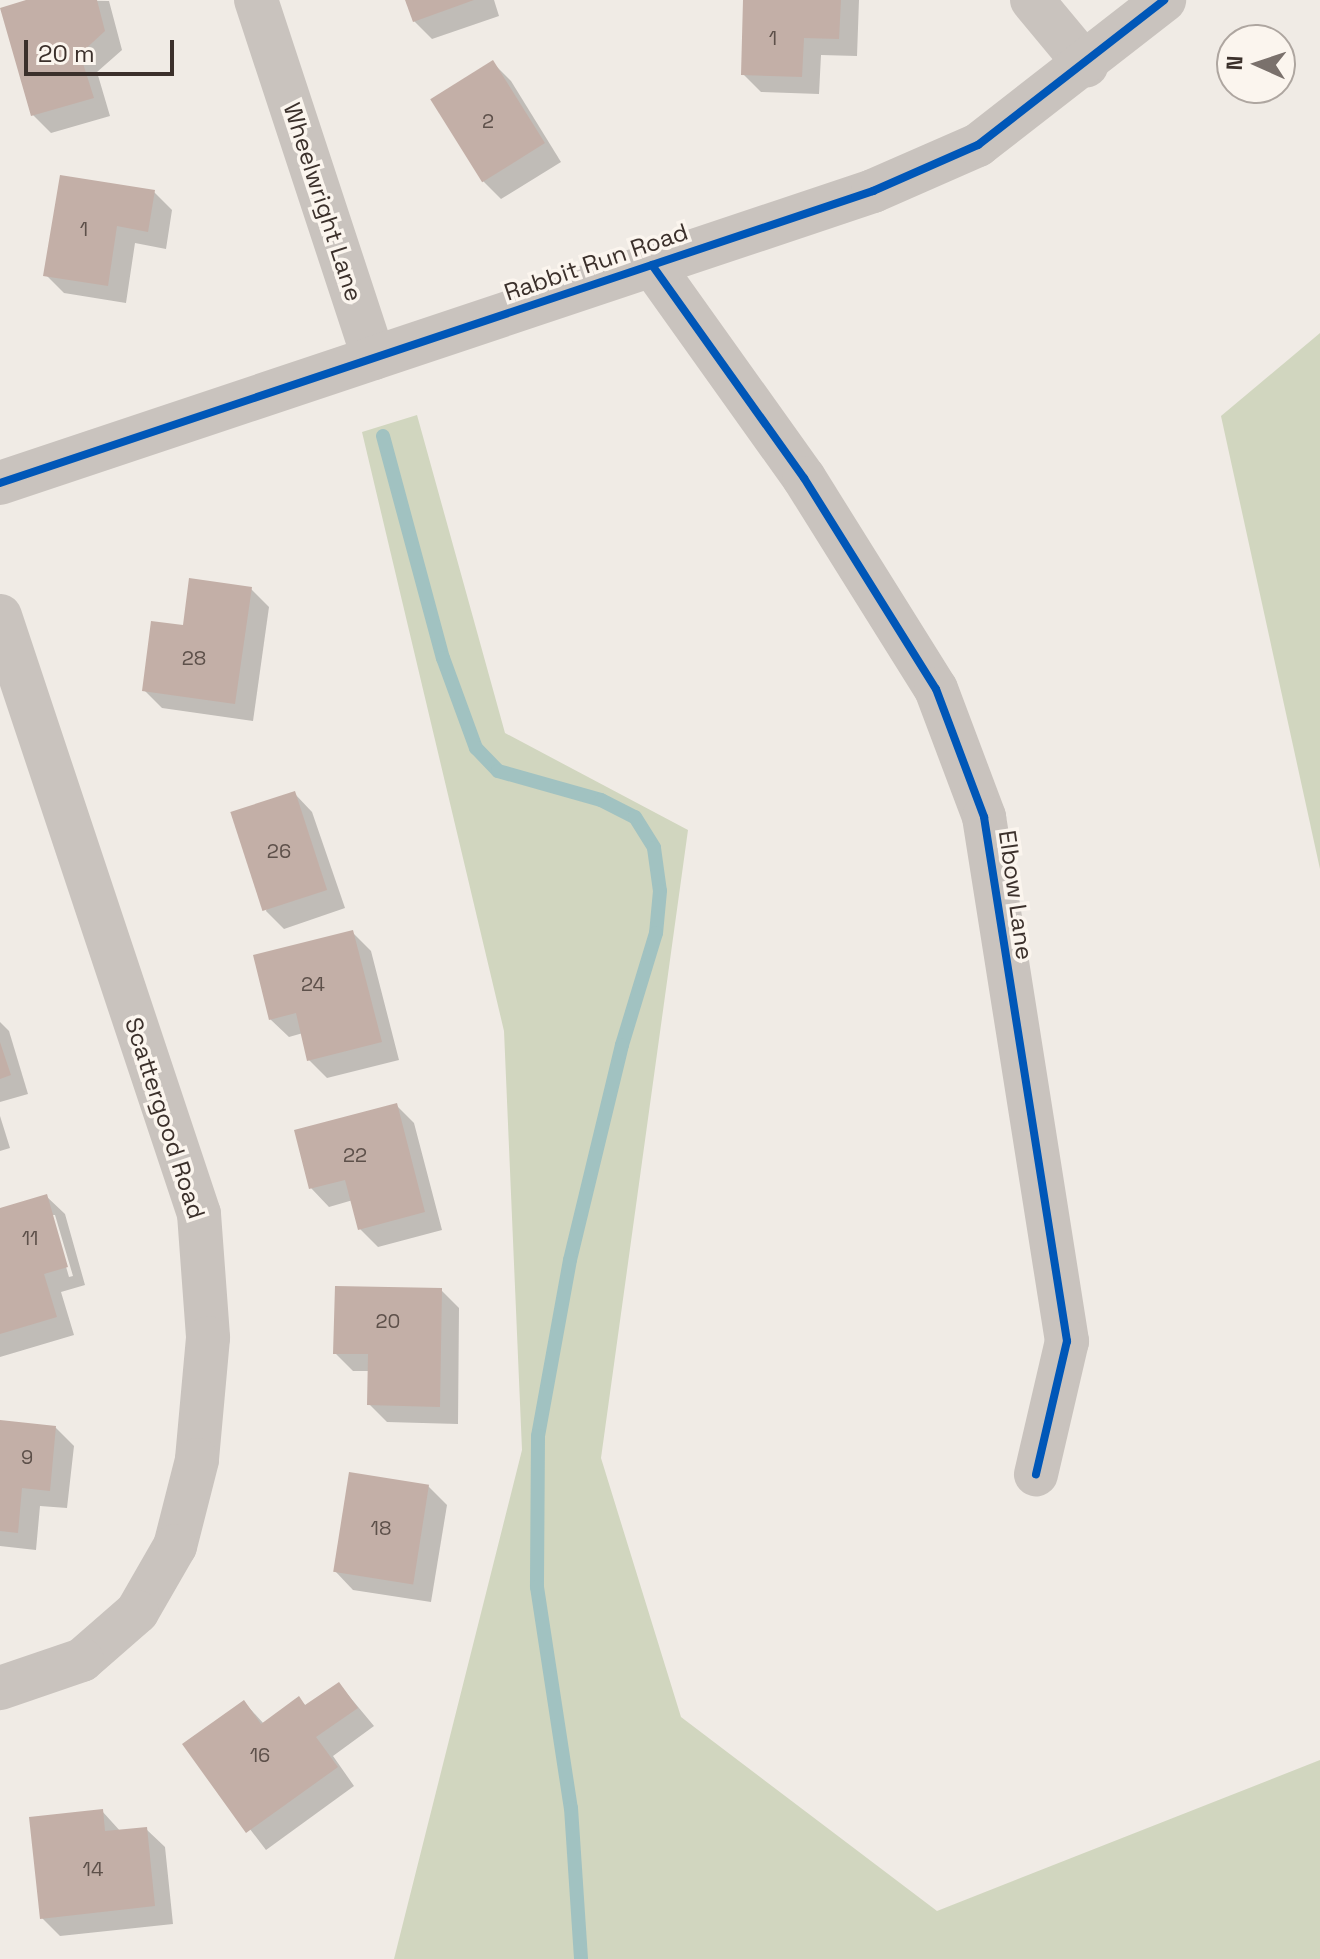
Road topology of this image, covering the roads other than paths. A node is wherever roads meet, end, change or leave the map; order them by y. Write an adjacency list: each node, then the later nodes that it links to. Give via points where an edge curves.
1 (256, 0): 6 (street, Wheelwright Lane)
2 (1032, 0): 4 (street)
3 (1164, 0): 4 (street, Rabbit Run Road)
4 (1086, 65): 5 (street, Rabbit Run Road, via 978,145 873,191)
5 (652, 265): 6 (street, Rabbit Run Road); 9 (street, Elbow Lane, via 804,478 936,689 984,817 1067,1341)
6 (374, 358): 7 (street, Rabbit Run Road)
7 (0, 483)
8 (0, 616): 10 (street, Scattergood Road, via 199,1214 208,1338 197,1460 175,1546 137,1612 82,1660)
9 (1036, 1474)
10 (0, 1688)

